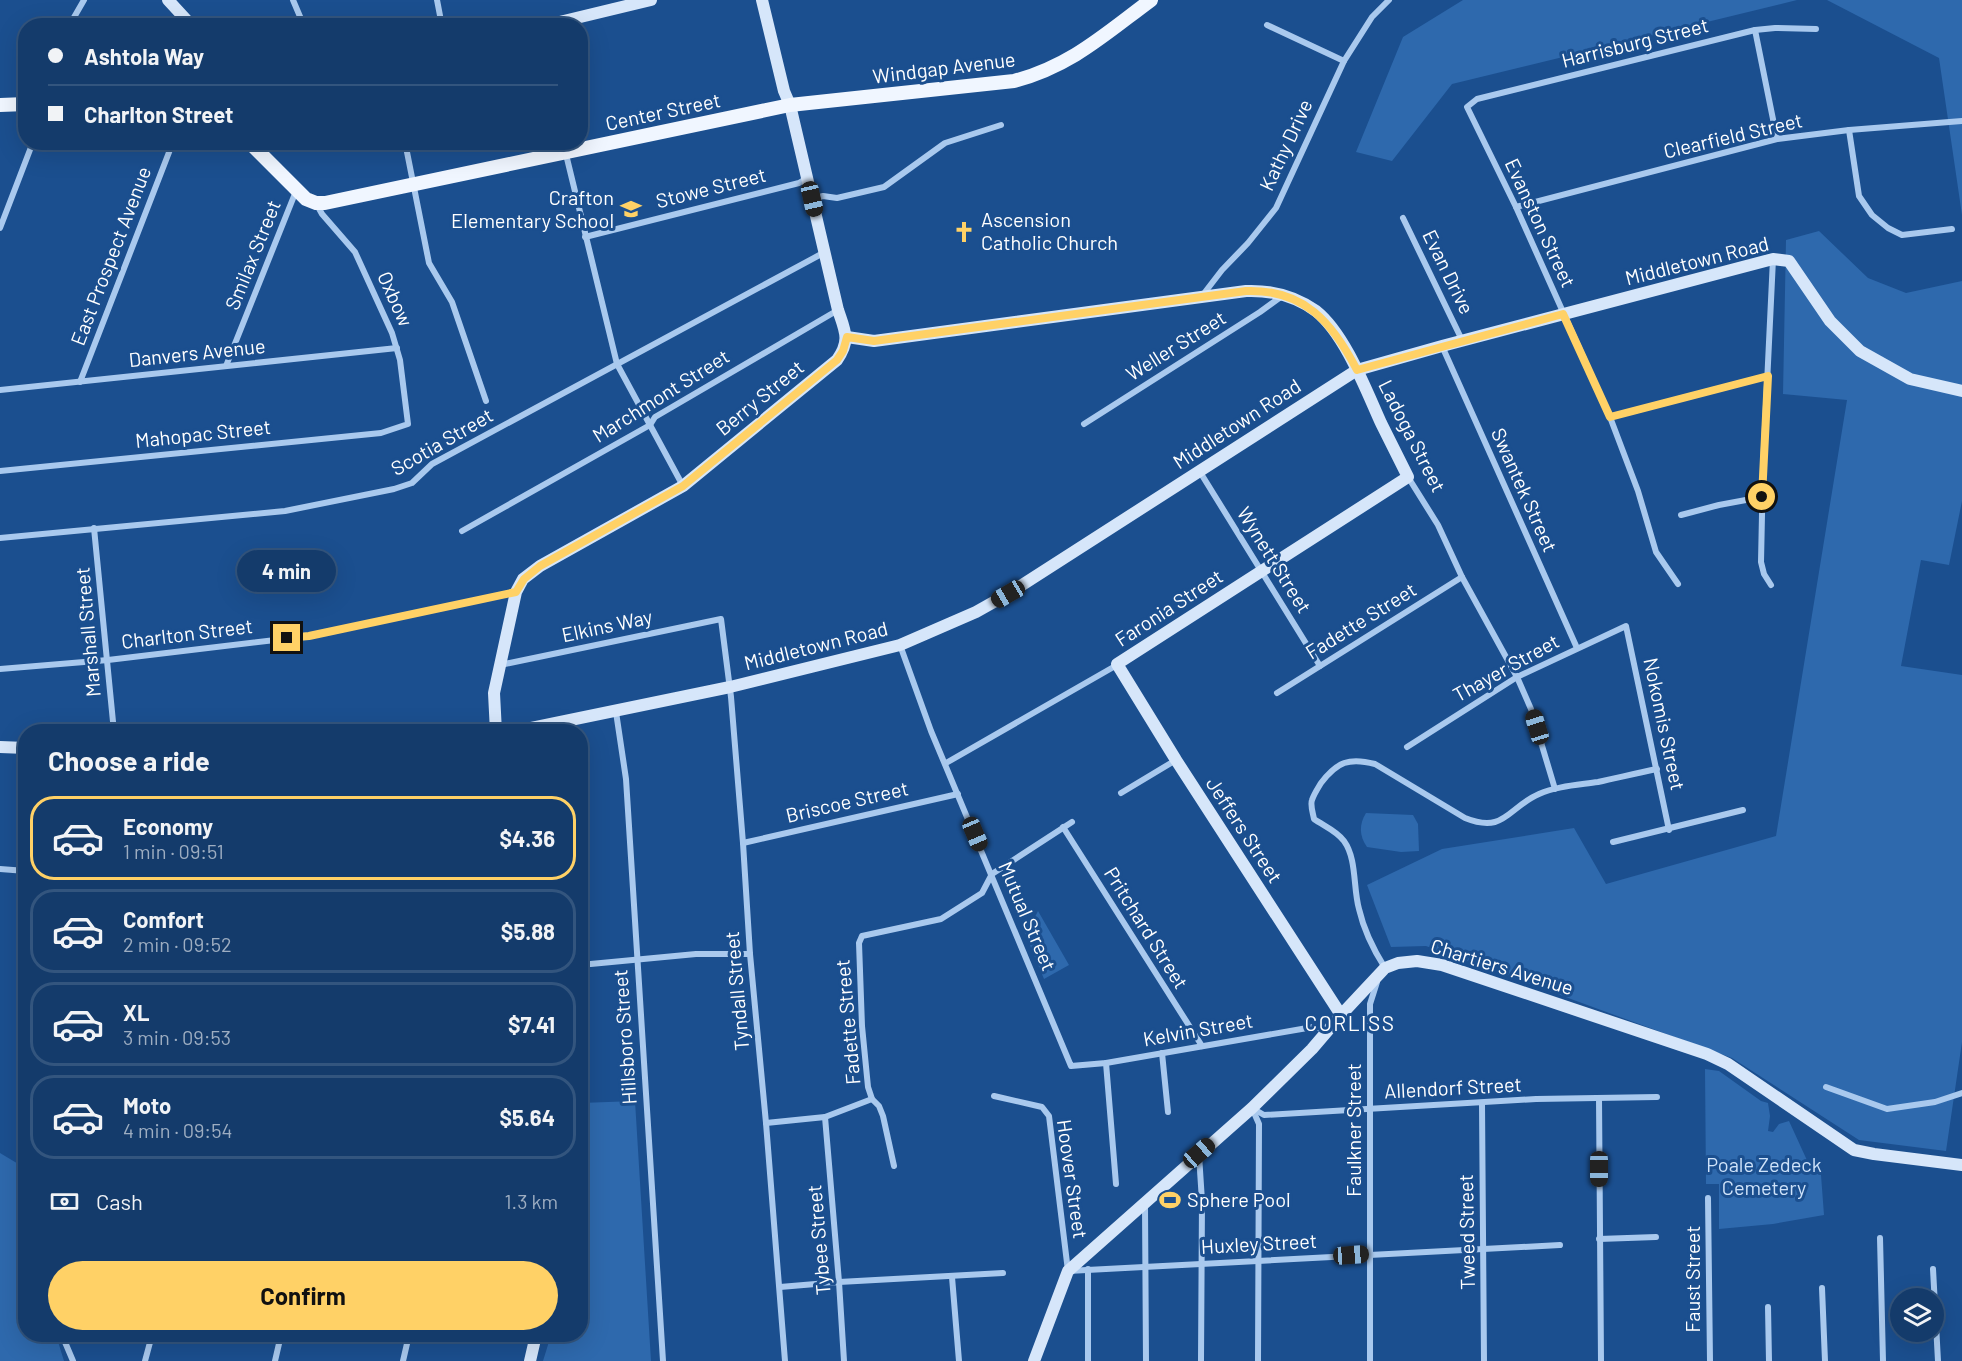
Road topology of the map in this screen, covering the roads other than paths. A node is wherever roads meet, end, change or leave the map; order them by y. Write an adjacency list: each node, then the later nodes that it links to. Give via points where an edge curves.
1 (84, 0): 10 (street)
2 (168, 0): 11 (street)
3 (293, 0): 12 (street)
4 (437, 0): 13 (street)
5 (651, 0): 9 (street)
6 (762, 0): 21 (street)
7 (1151, 0): 21 (main road, Windgap Avenue, via 1073,58 1038,75 1014,81)
8 (1389, 0): 18 (street, Kathy Drive, via 1372,16)
9 (616, 4): 14 (street)
10 (74, 18)
11 (185, 18)
12 (301, 18)
13 (440, 18)
14 (570, 18)
15 (1267, 25): 18 (street)
16 (1816, 29): 17 (street, Harrisburg Street)
17 (1755, 30): 22 (street, Harrisburg Street, via 1477,99); 26 (street)
18 (1344, 61): 48 (street, Kathy Drive, via 1276,208)
19 (18, 104): 20 (main road)
20 (0, 105)
21 (790, 105): 27 (main road, Center Street); 34 (street)
22 (1467, 107): 39 (street, Evanston Street)
23 (1962, 121): 25 (street, Clearfield Street)
24 (1001, 125): 37 (street, via 945,143 884,187 837,198)
25 (1849, 130): 26 (street, Clearfield Street); 43 (street, via 1859,196 1872,215 1902,235)
26 (1777, 138): 39 (street, Clearfield Street)
27 (588, 143)
28 (30, 150): 41 (street)
29 (170, 150): 59 (street, East Prospect Avenue)
30 (257, 150): 36 (main road)
31 (406, 150): 35 (street)
32 (556, 150): 35 (main road, Center Street)
33 (564, 150): 44 (street)
34 (808, 178): 37 (street); 44 (street, Stowe Street)
35 (412, 185): 38 (main road, Center Street); 62 (street, via 429,263 452,302)
36 (297, 190): 38 (main road, via 306,199); 56 (street, Smilax Street)
37 (812, 199): 45 (street)
38 (320, 203): 54 (street, Oxbow, via 322,214 355,252)
39 (1516, 207): 50 (street, Evanston Street)
40 (1403, 218): 52 (street, Evan Drive)
41 (2, 220): 42 (street)
42 (0, 228)
43 (1952, 229)
44 (585, 237): 55 (street)
45 (825, 252): 49 (street); 55 (street, Scotia Street)
46 (1773, 260): 50 (street, Middletown Road); 58 (street); 61 (street, Middletown Road, via 1789,261 1830,321 1860,351 1910,379)
47 (1284, 295): 48 (street, Ladoga Street, via 1264,290); 57 (street, Ladoga Street, via 1316,312 1332,329); 65 (street, Weller Street)
48 (1202, 297): 51 (street, Ladoga Street, via 874,341)
49 (838, 310): 51 (street); 66 (street, Marchmont Street, via 655,417)
50 (1563, 314): 52 (street, Middletown Road); 63 (street, Evanston Street)
51 (847, 337): 70 (street, Berry Street, via 837,360)
52 (1462, 340): 53 (street, Middletown Road)
53 (1442, 346): 57 (street, Middletown Road); 84 (street, Swantek Street)
54 (397, 348): 56 (street, Danvers Avenue); 64 (street, Oxbow)
55 (617, 364): 66 (street); 73 (street, Scotia Street, via 432,464 412,483 394,489 285,510)
56 (226, 366): 59 (street, Danvers Avenue)
57 (1357, 370): 68 (street, Middletown Road); 69 (street, Ladoga Street)
58 (1768, 376): 63 (street); 71 (street)
59 (80, 382): 60 (street, Danvers Avenue)
60 (0, 390)
61 (1962, 391)
62 (486, 401)
63 (1610, 417): 78 (street, Evanston Street, via 1656,552)
64 (408, 424): 67 (street, Mahopac Street, via 381,433)
65 (1084, 424)
66 (650, 425): 70 (street); 74 (street, Marchmont Street)
67 (0, 471)
68 (1200, 472): 76 (street, Wynett Street); 83 (street, Middletown Road, via 976,612)
69 (1408, 477): 76 (street, Faronia Street); 77 (street, Ladoga Street, via 1438,525)
70 (683, 486): 80 (street, Berry Street, via 540,566)
71 (1762, 497): 72 (street); 79 (street, via 1761,562)
72 (1681, 515)
73 (94, 528): 75 (street, Scotia Street); 85 (street, Marshall Street)
74 (462, 531)
75 (0, 538)
76 (1263, 571): 86 (street, Faronia Street); 88 (street, Wynett Street)
77 (1462, 577): 88 (street, Fadette Street); 90 (street, Ladoga Street)
78 (1678, 584)
79 (1771, 585)
80 (516, 592): 85 (street, Charlton Street, via 309,636); 87 (street, Berry Street)
81 (721, 619): 87 (street, Elkins Way); 91 (street, Tyndall Street)
82 (1626, 626): 84 (street, Thayer Street); 102 (street, Nokomis Street)
83 (900, 645): 91 (street, Middletown Road); 101 (street, Mutual Street)
84 (1577, 648): 90 (street, Thayer Street)
85 (108, 660): 89 (street, Charlton Street); 94 (street, Marshall Street)
86 (1117, 664): 100 (street, Jeffers Street); 101 (street, Faronia Street)
87 (499, 665): 95 (street, Berry Street, via 494,693)
88 (1320, 666): 92 (street, Fadette Street)
89 (0, 669)
90 (1517, 676): 98 (street, Thayer Street); 103 (street, Ladoga Street, via 1532,709)
91 (730, 687): 93 (street, Middletown Road); 111 (street, Tyndall Street)
92 (1277, 693)
93 (616, 712): 96 (street, Middletown Road); 116 (street, Hillsboro Street, via 626,779)
94 (113, 724)
95 (496, 724)
96 (554, 724)
97 (0, 747): 99 (street)
98 (1407, 747)
99 (18, 748)
100 (1176, 760): 104 (street); 119 (street, Jeffers Street)
101 (946, 763): 105 (street, Mutual Street)
102 (1657, 769): 103 (street); 109 (street, Nokomis Street)
103 (1555, 789): 118 (street, via 1538,794 1489,825 1465,818 1375,764 1359,760 1332,769 1311,802 1314,819 1345,842 1370,943)
104 (1121, 793)
105 (958, 794): 111 (street, Briscoe Street); 114 (street, Mutual Street)
106 (1743, 810): 109 (street)
107 (1072, 822): 108 (street, Fadette Street)
108 (1063, 827): 114 (street, Fadette Street); 121 (street, Pritchard Street)
109 (1670, 830): 110 (street)
110 (1613, 842)
111 (743, 843): 115 (street, Tyndall Street)
112 (0, 869): 113 (street)
113 (18, 870)
114 (992, 874): 124 (street, Mutual Street); 130 (street, Fadette Street, via 982,892 941,919 862,936 862,1026 868,1087)
115 (750, 954): 116 (street); 136 (street, Tyndall Street)
116 (637, 960): 117 (street); 171 (street, Hillsboro Street)
117 (588, 964)
118 (1386, 968): 119 (street); 133 (street, Faulkner Street, via 1370,1004); 138 (street, Chartiers Avenue, via 1416,960 1442,965 1707,1054 1854,1149)
119 (1341, 1015): 120 (street)
120 (1329, 1030): 121 (street, Kelvin Street, via 1313,1027); 132 (street)
121 (1202, 1046): 122 (street, Kelvin Street)
122 (1162, 1053): 123 (street, Kelvin Street); 134 (street)
123 (1106, 1063): 124 (street, Kelvin Street); 140 (street)
124 (1071, 1066)
125 (1826, 1087): 126 (street, via 1887,1109 1935,1102)
126 (1962, 1093)
127 (994, 1096): 154 (street, Hoover Street, via 1042,1107 1049,1116)
128 (1657, 1097): 129 (street, Allendorf Street)
129 (1599, 1098): 131 (street, Allendorf Street); 145 (street)
130 (873, 1099): 135 (street); 139 (street, via 883,1116)
131 (1482, 1104): 133 (street, Allendorf Street); 147 (street, Tweed Street)
132 (1252, 1108): 133 (street, Allendorf Street, via 1264,1115); 137 (street); 149 (street, via 1259,1124)
133 (1370, 1109): 148 (street, Faulkner Street)
134 (1168, 1112)
135 (825, 1117): 136 (street); 157 (street, Tybee Street)
136 (766, 1123): 158 (street, Tyndall Street)
137 (1199, 1153): 142 (street); 150 (street)
138 (1962, 1165)
139 (894, 1166)
140 (1116, 1184)
141 (1708, 1198): 183 (street, Faust Street)
142 (1145, 1202): 151 (street); 154 (street)
143 (1656, 1237): 145 (street)
144 (1880, 1238): 186 (street)
145 (1599, 1239): 182 (street)
146 (1560, 1245): 147 (street, Huxley Street)
147 (1484, 1248): 148 (street, Huxley Street); 181 (street, Tweed Street)
148 (1370, 1254): 149 (street, Huxley Street); 180 (street, Faulkner Street)
149 (1257, 1260): 150 (street, Huxley Street); 179 (street)
150 (1202, 1263): 151 (street, Huxley Street); 178 (street)
151 (1144, 1266): 152 (street, Huxley Street); 177 (street)
152 (1088, 1269): 154 (street, Huxley Street); 176 (street)
153 (1933, 1269): 187 (street)
154 (1068, 1271): 175 (street)
155 (1003, 1273): 156 (street)
156 (952, 1277): 157 (street); 174 (street)
157 (839, 1282): 158 (street); 173 (street, Tybee Street)
158 (780, 1287): 172 (street, Tyndall Street)
159 (1822, 1288): 185 (street)
160 (1768, 1306): 184 (street)
161 (65, 1342): 166 (street)
162 (150, 1342): 167 (street)
163 (279, 1342): 168 (street)
164 (407, 1342): 169 (street)
165 (534, 1342): 170 (street)
166 (73, 1361)
167 (145, 1361)
168 (275, 1361)
169 (403, 1361)
170 (530, 1361)
171 (663, 1361)
172 (785, 1361)
173 (844, 1361)
174 (959, 1361)
175 (1034, 1361)
176 (1088, 1361)
177 (1146, 1361)
178 (1201, 1361)
179 (1258, 1361)
180 (1370, 1361)
181 (1484, 1361)
182 (1601, 1361)
183 (1710, 1361)
184 (1769, 1361)
185 (1825, 1361)
186 (1882, 1361)
187 (1938, 1361)

